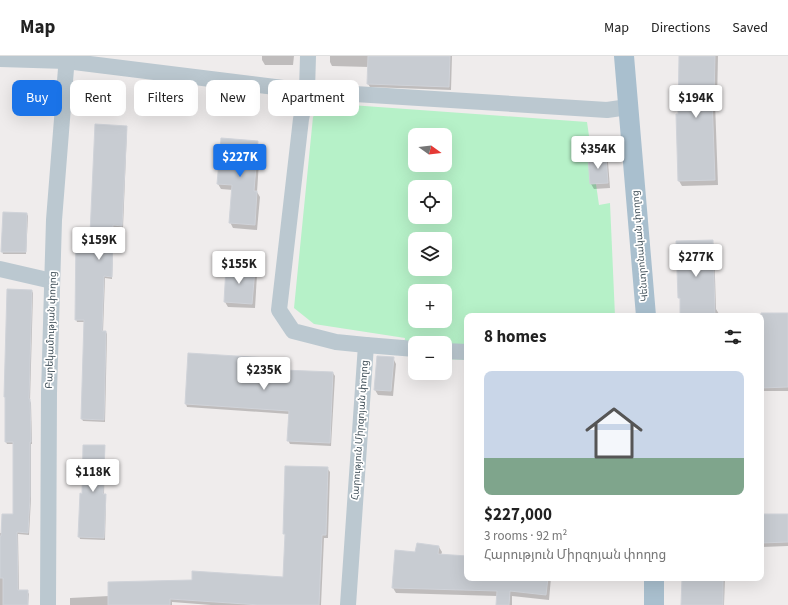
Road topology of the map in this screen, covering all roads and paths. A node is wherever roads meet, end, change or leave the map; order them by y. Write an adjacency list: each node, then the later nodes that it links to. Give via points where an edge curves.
1 (308, 56): 5 (street, Հարություն Միրզոյան փողոց)
2 (624, 56): 8 (main road, Կենտրոնական փողոց)
3 (67, 58): 4 (street); 6 (street); 11 (street, Բարեկամության փողոց, via 54,220)
4 (0, 59)
5 (307, 80)
6 (268, 86)
7 (359, 94): 8 (street, via 607,110)
8 (628, 107): 12 (main road, Կենտրոնական փողոց)
9 (302, 116): 13 (street, Հարություն Միրզոյան փողոց, via 279,310 293,330 336,342)
10 (0, 269): 11 (street)
11 (52, 281): 18 (street, Բարեկամության փողոց)
12 (646, 313)
13 (366, 345): 14 (street); 19 (street, Հարություն Միրզոյան փողոց)
14 (408, 348)
15 (452, 351): 16 (street)
16 (464, 352)
17 (654, 581): 20 (main road)
18 (48, 605)
19 (348, 605)
20 (654, 605)

